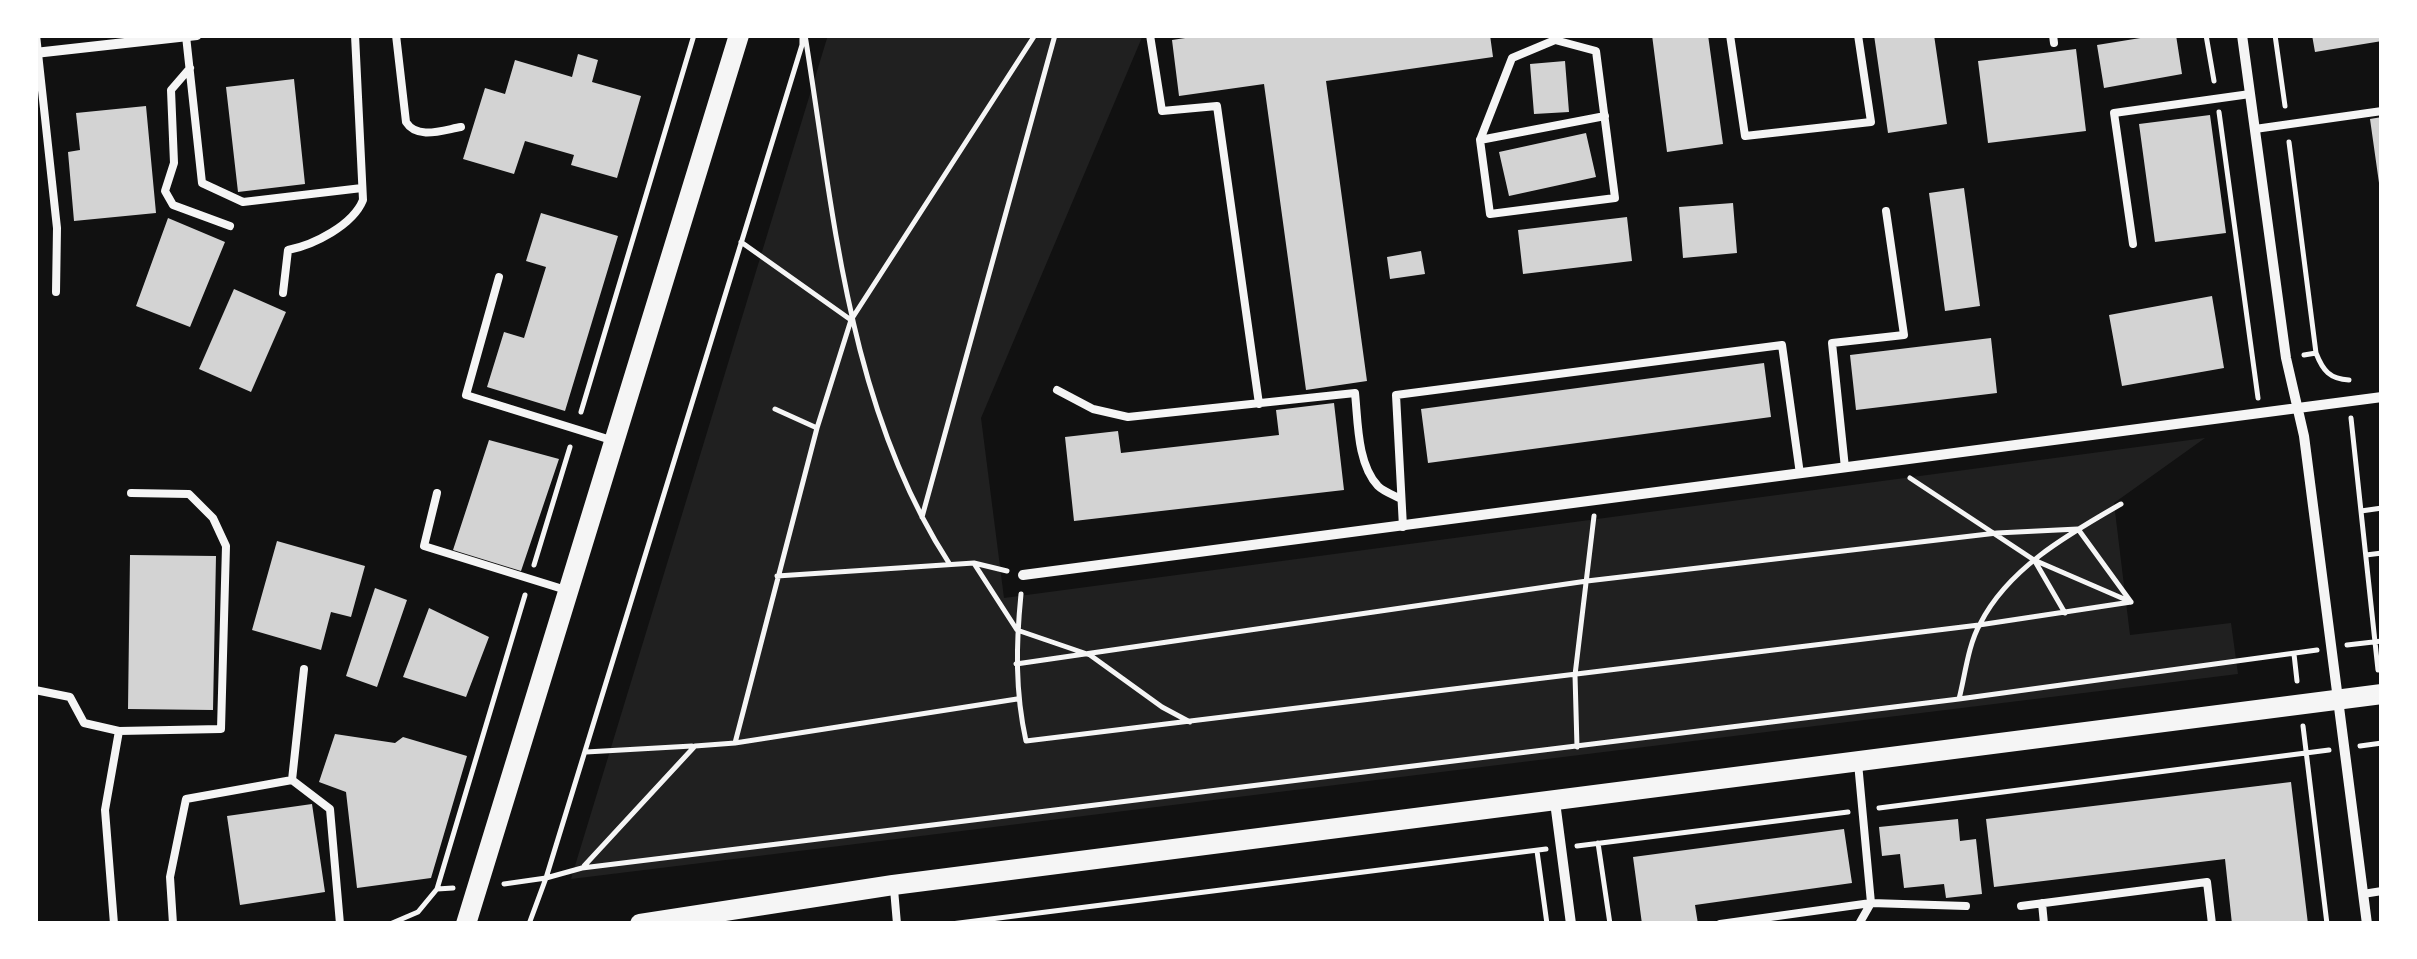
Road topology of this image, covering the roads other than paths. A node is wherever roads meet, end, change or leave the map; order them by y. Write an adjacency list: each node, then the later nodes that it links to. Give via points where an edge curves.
1 (36, 35): 12 (lane)
2 (197, 35): 10 (street)
3 (355, 35): 20 (lane)
4 (396, 35): 17 (lane, via 410,129)
5 (739, 35): 31 (main road)
6 (1150, 35): 29 (lane, via 1162,110 1217,106)
7 (1730, 35): 8 (lane, via 1744,136 1871,122)
8 (1858, 35)
9 (2242, 35): 14 (street)
10 (186, 36): 12 (street); 13 (lane)
11 (1555, 37): 16 (lane, via 1596,51); 19 (lane, via 1512,58)
12 (36, 53): 25 (lane, via 58,228)
13 (190, 68): 20 (lane, via 202,183 243,202); 22 (lane, via 171,90 174,162 165,190 173,205)
14 (2250, 94): 18 (street); 23 (lane, via 2114,113)
15 (2382, 111): 18 (lane)
16 (1604, 116): 19 (lane); 19 (lane, via 1615,198 1490,214)
17 (462, 127)
18 (2255, 129): 30 (street, via 2286,358)
19 (1480, 140)
20 (362, 188): 26 (lane, via 358,214 288,250)
21 (1886, 211): 32 (lane, via 1904,335 1832,343)
22 (230, 226)
23 (2134, 244)
24 (498, 277): 31 (lane, via 466,395)
25 (56, 292)
26 (282, 293)
27 (1057, 390): 29 (lane, via 1128,417)
28 (2382, 396): 30 (street)
29 (1259, 404): 36 (lane, via 1355,393 1368,468 1378,485)
30 (2300, 407): 32 (street); 43 (street)
31 (616, 441): 39 (main road)
32 (1845, 468): 33 (street)
33 (1800, 474): 36 (lane, via 1782,345 1396,395); 37 (street)
34 (131, 493): 44 (lane, via 188,494 212,518 226,546 221,728)
35 (438, 493): 39 (lane, via 424,546)
36 (1399, 498): 37 (lane)
37 (1403, 527): 38 (street)
38 (1024, 575)
39 (570, 592): 58 (main road)
40 (304, 669): 46 (lane)
41 (35, 690): 44 (lane, via 70,697 84,723)
42 (2381, 694): 43 (main road)
43 (2340, 700): 45 (main road); 50 (street)
44 (119, 730): 55 (lane, via 106,810)
45 (1858, 763): 47 (main road); 52 (lane)
46 (292, 780): 56 (lane, via 186,798 170,878); 57 (lane, via 330,809)
47 (1555, 802): 48 (main road); 61 (street)
48 (894, 885): 59 (main road); 60 (lane)
49 (2382, 892): 50 (lane)
50 (2363, 894): 66 (street)
51 (2042, 902): 54 (lane); 64 (lane); 65 (lane, via 2207,882)
52 (1871, 904): 53 (lane); 62 (lane); 63 (lane)
53 (1966, 906)
54 (2020, 906)
55 (114, 924)
56 (173, 924)
57 (340, 924)
58 (466, 924)
59 (640, 924)
60 (897, 924)
61 (1571, 924)
62 (1720, 924)
63 (1859, 924)
64 (2044, 924)
65 (2212, 924)
66 (2367, 924)

